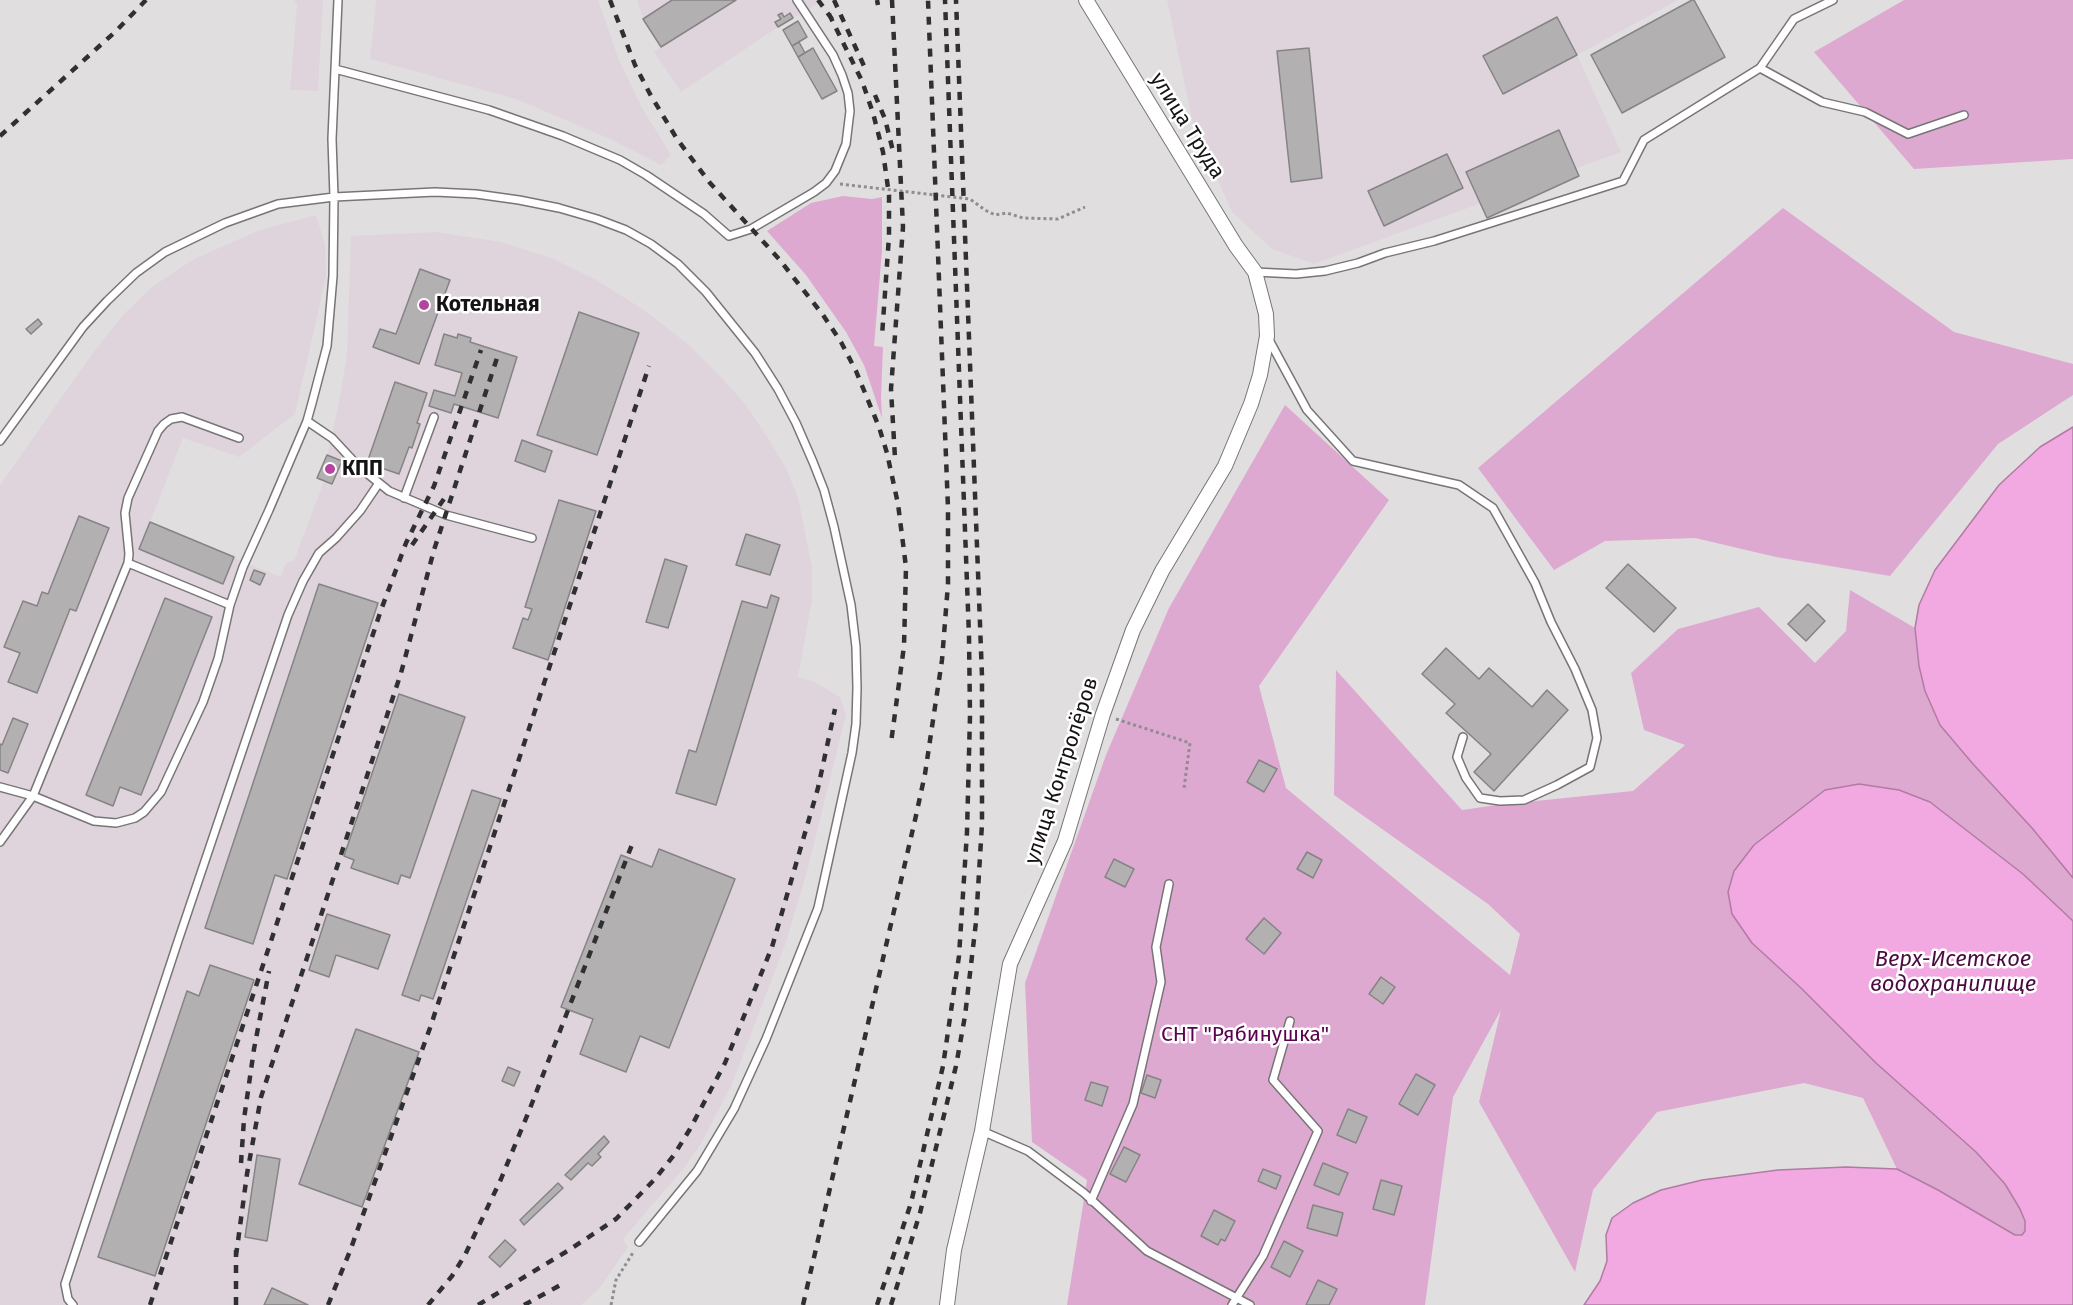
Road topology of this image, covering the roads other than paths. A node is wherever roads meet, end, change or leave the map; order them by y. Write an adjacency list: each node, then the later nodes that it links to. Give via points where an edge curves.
1 (338, 0): 6 (lane)
2 (797, 0): 6 (lane, via 842,75 848,93 846,144 826,183 751,229 729,236 704,214 620,160 489,110)
3 (1086, 0): 9 (street, улица Труда)
4 (1833, 0): 5 (lane, via 1794,19)
5 (1760, 68): 7 (lane, via 1822,102 1866,112 1908,134); 9 (lane, via 1644,140 1623,181 1358,263 1296,274)
6 (335, 69): 8 (lane)
7 (1964, 115)
8 (334, 197): 12 (lane, via 327,346); 14 (lane, via 286,203 252,213 165,252 106,301 83,327); 28 (lane, via 435,192 519,200 597,219 651,244 706,292 754,353 796,423 824,490 851,605 857,688 852,753 826,876 810,932 734,1109 697,1171)
9 (1255, 272): 10 (street, улица Контролёров, via 1266,314)
10 (1267, 336): 20 (lane, via 1307,410 1353,461 1459,485 1493,508 1535,583 1575,669 1592,710 1598,738 1590,767 1524,800 1500,801 1480,798 1467,778 1457,757); 26 (street, улица Контролёров, via 1251,404 1225,466 1147,598 1118,668 1065,841 1010,964)
11 (434, 417): 16 (lane)
12 (307, 421): 15 (lane, via 332,438); 19 (lane, via 243,567)
13 (239, 438): 18 (lane, via 182,417 164,424 128,498)
14 (0, 441)
15 (379, 483): 16 (lane); 30 (lane, via 360,511 319,553 288,615 65,1284)
16 (404, 498): 17 (lane)
17 (532, 538)
18 (128, 563): 19 (lane); 22 (lane)
19 (231, 604): 22 (lane, via 203,702 153,803 135,818 104,823)
20 (1463, 737)
21 (0, 787): 22 (lane)
22 (33, 796): 23 (lane)
23 (0, 842)
24 (1170, 884): 27 (lane, via 1156,947 1161,982 1133,1104)
25 (1290, 1021): 29 (lane, via 1273,1080 1318,1131 1263,1256)
26 (982, 1131): 27 (lane, via 1028,1151); 31 (street, улица Контролёров, via 954,1250)
27 (1091, 1201): 29 (lane, via 1147,1251)
28 (639, 1242)
29 (1237, 1298): 32 (lane); 33 (lane)
30 (73, 1305)
31 (947, 1305)
32 (1232, 1305)
33 (1250, 1305)

